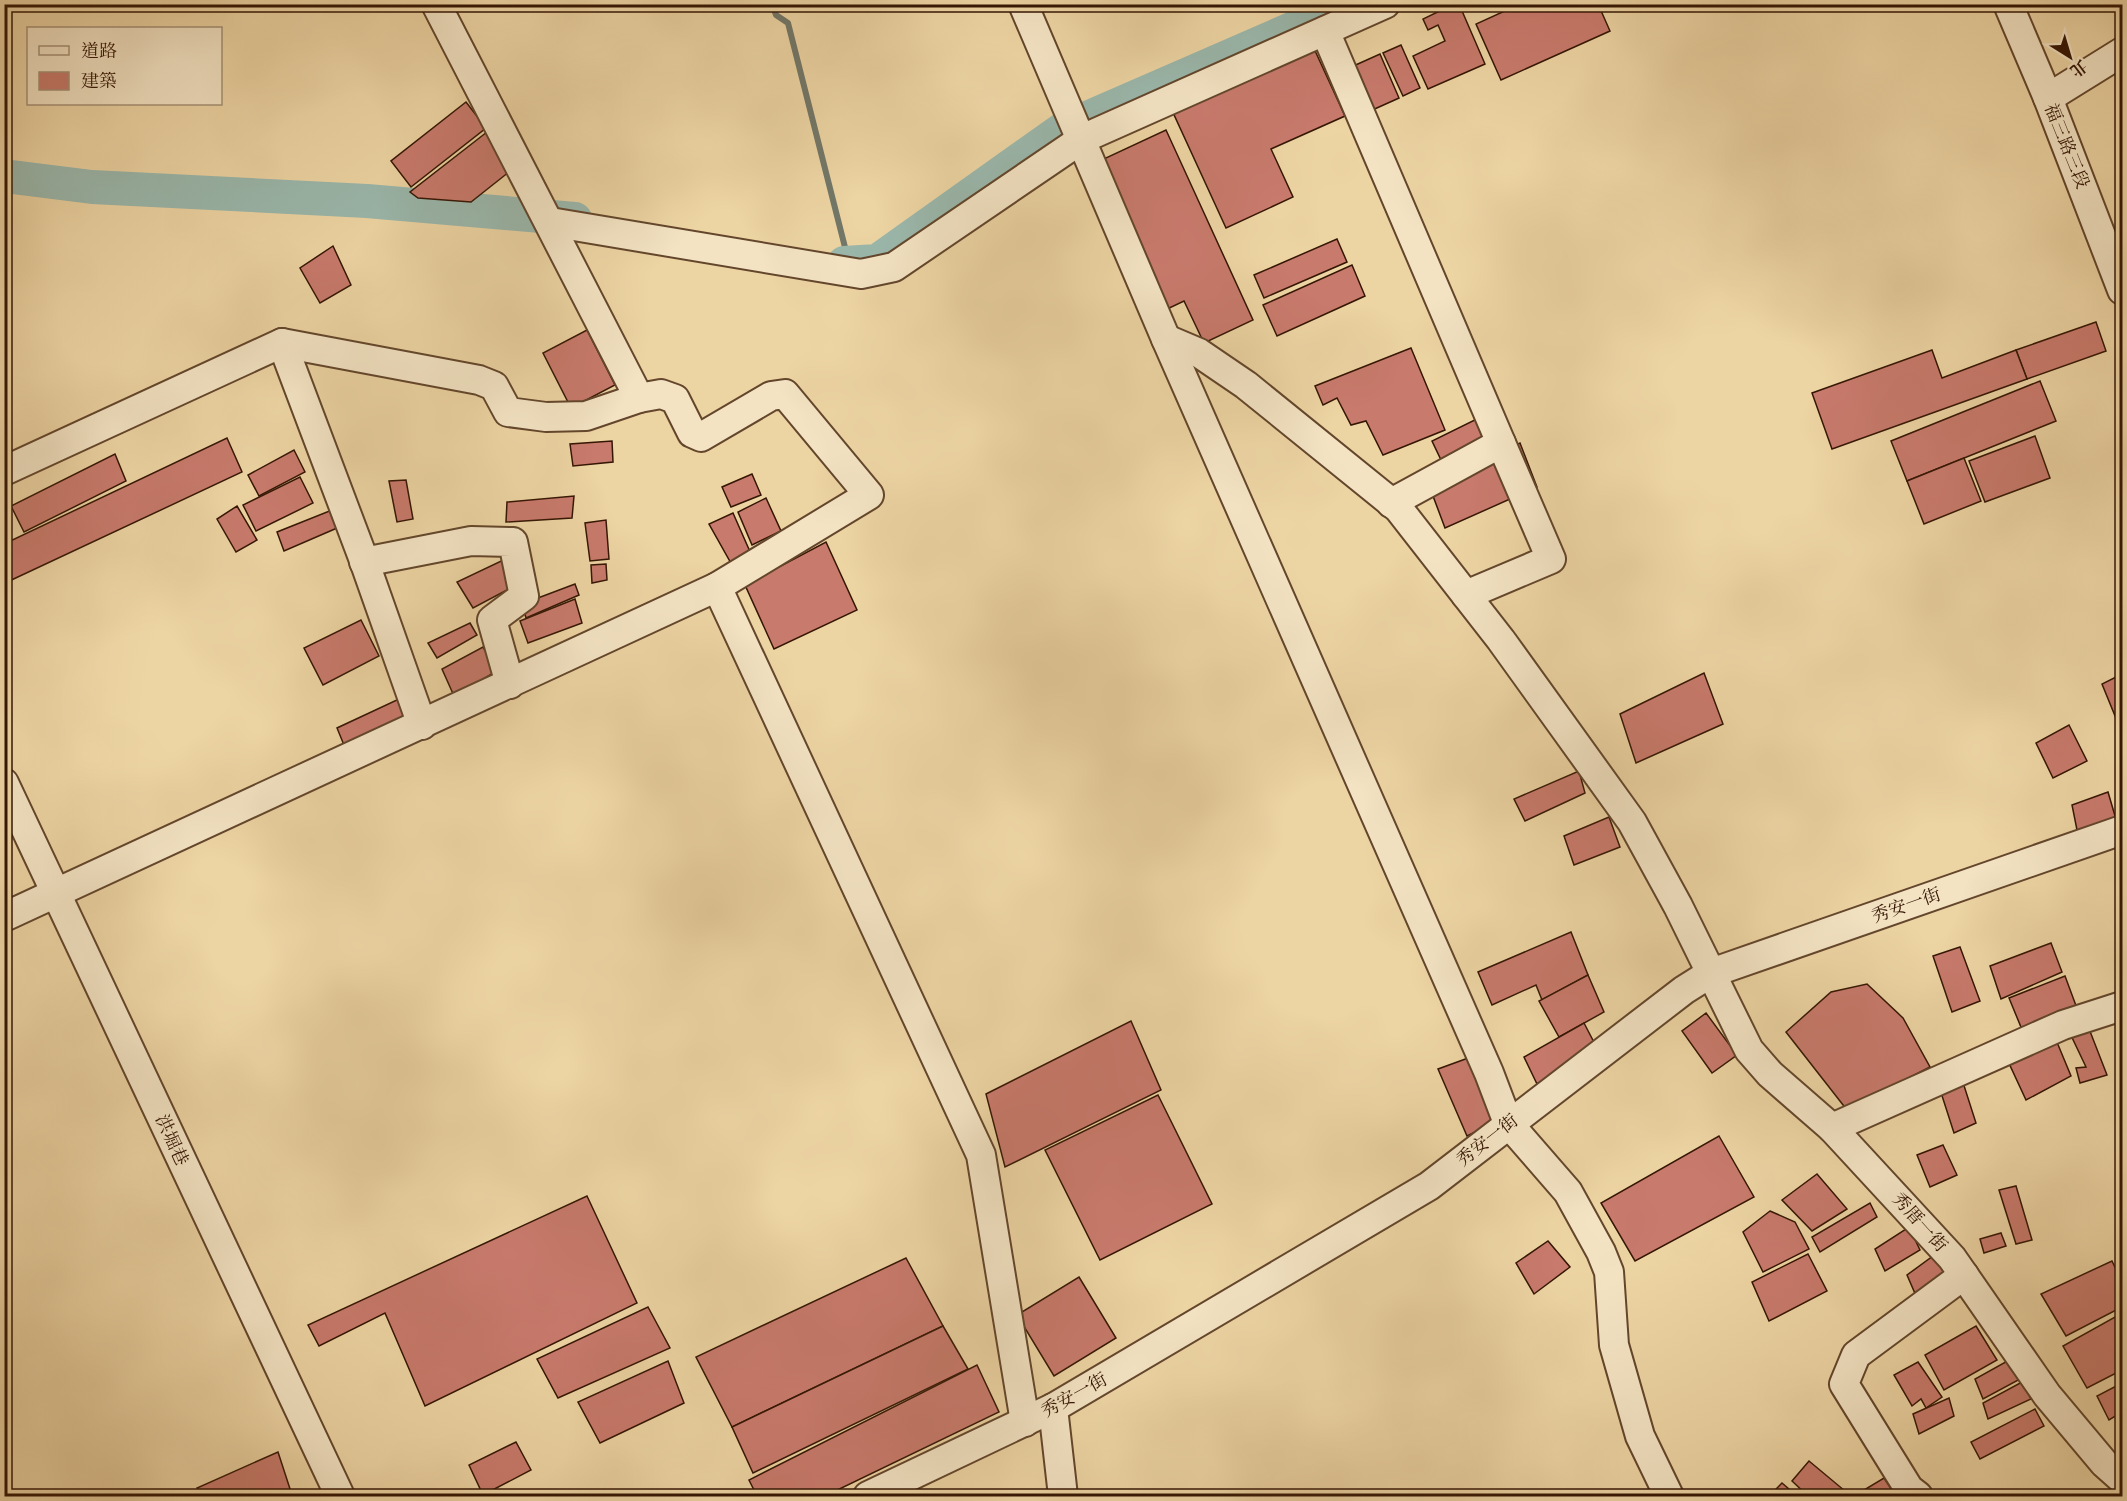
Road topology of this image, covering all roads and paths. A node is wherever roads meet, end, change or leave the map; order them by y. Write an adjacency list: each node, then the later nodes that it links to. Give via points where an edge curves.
1 (436, 4): 9 (street)
2 (1023, 4): 8 (street)
3 (1386, 4): 5 (street)
4 (2008, 4): 7 (street, 福三路三段)
5 (1325, 31): 8 (street); 14 (street)
6 (2122, 52): 7 (street)
7 (2048, 98): 10 (street, 福三路三段)
8 (1082, 139): 9 (street, via 894,267 861,274); 11 (street)
9 (550, 222): 13 (street)
10 (2122, 290)
11 (1166, 339): 16 (street, 秀厝一街, via 1199,353 1246,386); 28 (street)
12 (282, 343): 13 (street, via 479,380 494,386 508,412 546,417 586,416); 15 (street); 17 (street)
13 (639, 398): 18 (street, via 661,394 675,399 692,434 701,437 771,396 785,394 869,495)
14 (1501, 443): 16 (street); 19 (street, via 1551,559)
15 (4, 471)
16 (1391, 503): 19 (street, 秀厝一街)
17 (364, 562): 20 (street, via 471,541 513,542 524,596 492,620); 21 (street)
18 (717, 586): 20 (street); 32 (street, via 981,1155)
19 (1466, 595): 26 (street, 秀厝一街, via 1632,822)
20 (510, 684): 21 (street)
21 (422, 726): 24 (street)
22 (4, 783): 24 (street, 洪堀巷)
23 (2122, 830): 26 (street, 秀安一街)
24 (56, 893): 25 (street); 35 (street, 洪堀巷)
25 (4, 917)
26 (1711, 973): 28 (street, 秀安一街); 29 (street, 秀厝一街, via 1749,1050 1770,1074)
27 (2122, 1006): 29 (street, via 2063,1025)
28 (1508, 1123): 31 (street, 秀安一街, via 1429,1185); 34 (street, via 1568,1192 1601,1252 1609,1272 1614,1345)
29 (1832, 1128): 30 (street, 秀厝一街, via 1905,1204)
30 (1964, 1275): 33 (street, 秀厝一街, via 2047,1395); 38 (street, via 1856,1355 1845,1384 1909,1489)
31 (1053, 1408): 32 (street, 秀安一街); 37 (street)
32 (1025, 1422): 36 (street, 秀安一街)
33 (2122, 1479)
34 (1662, 1495)
35 (340, 1497)
36 (868, 1497)
37 (1063, 1497)
38 (1918, 1497)

